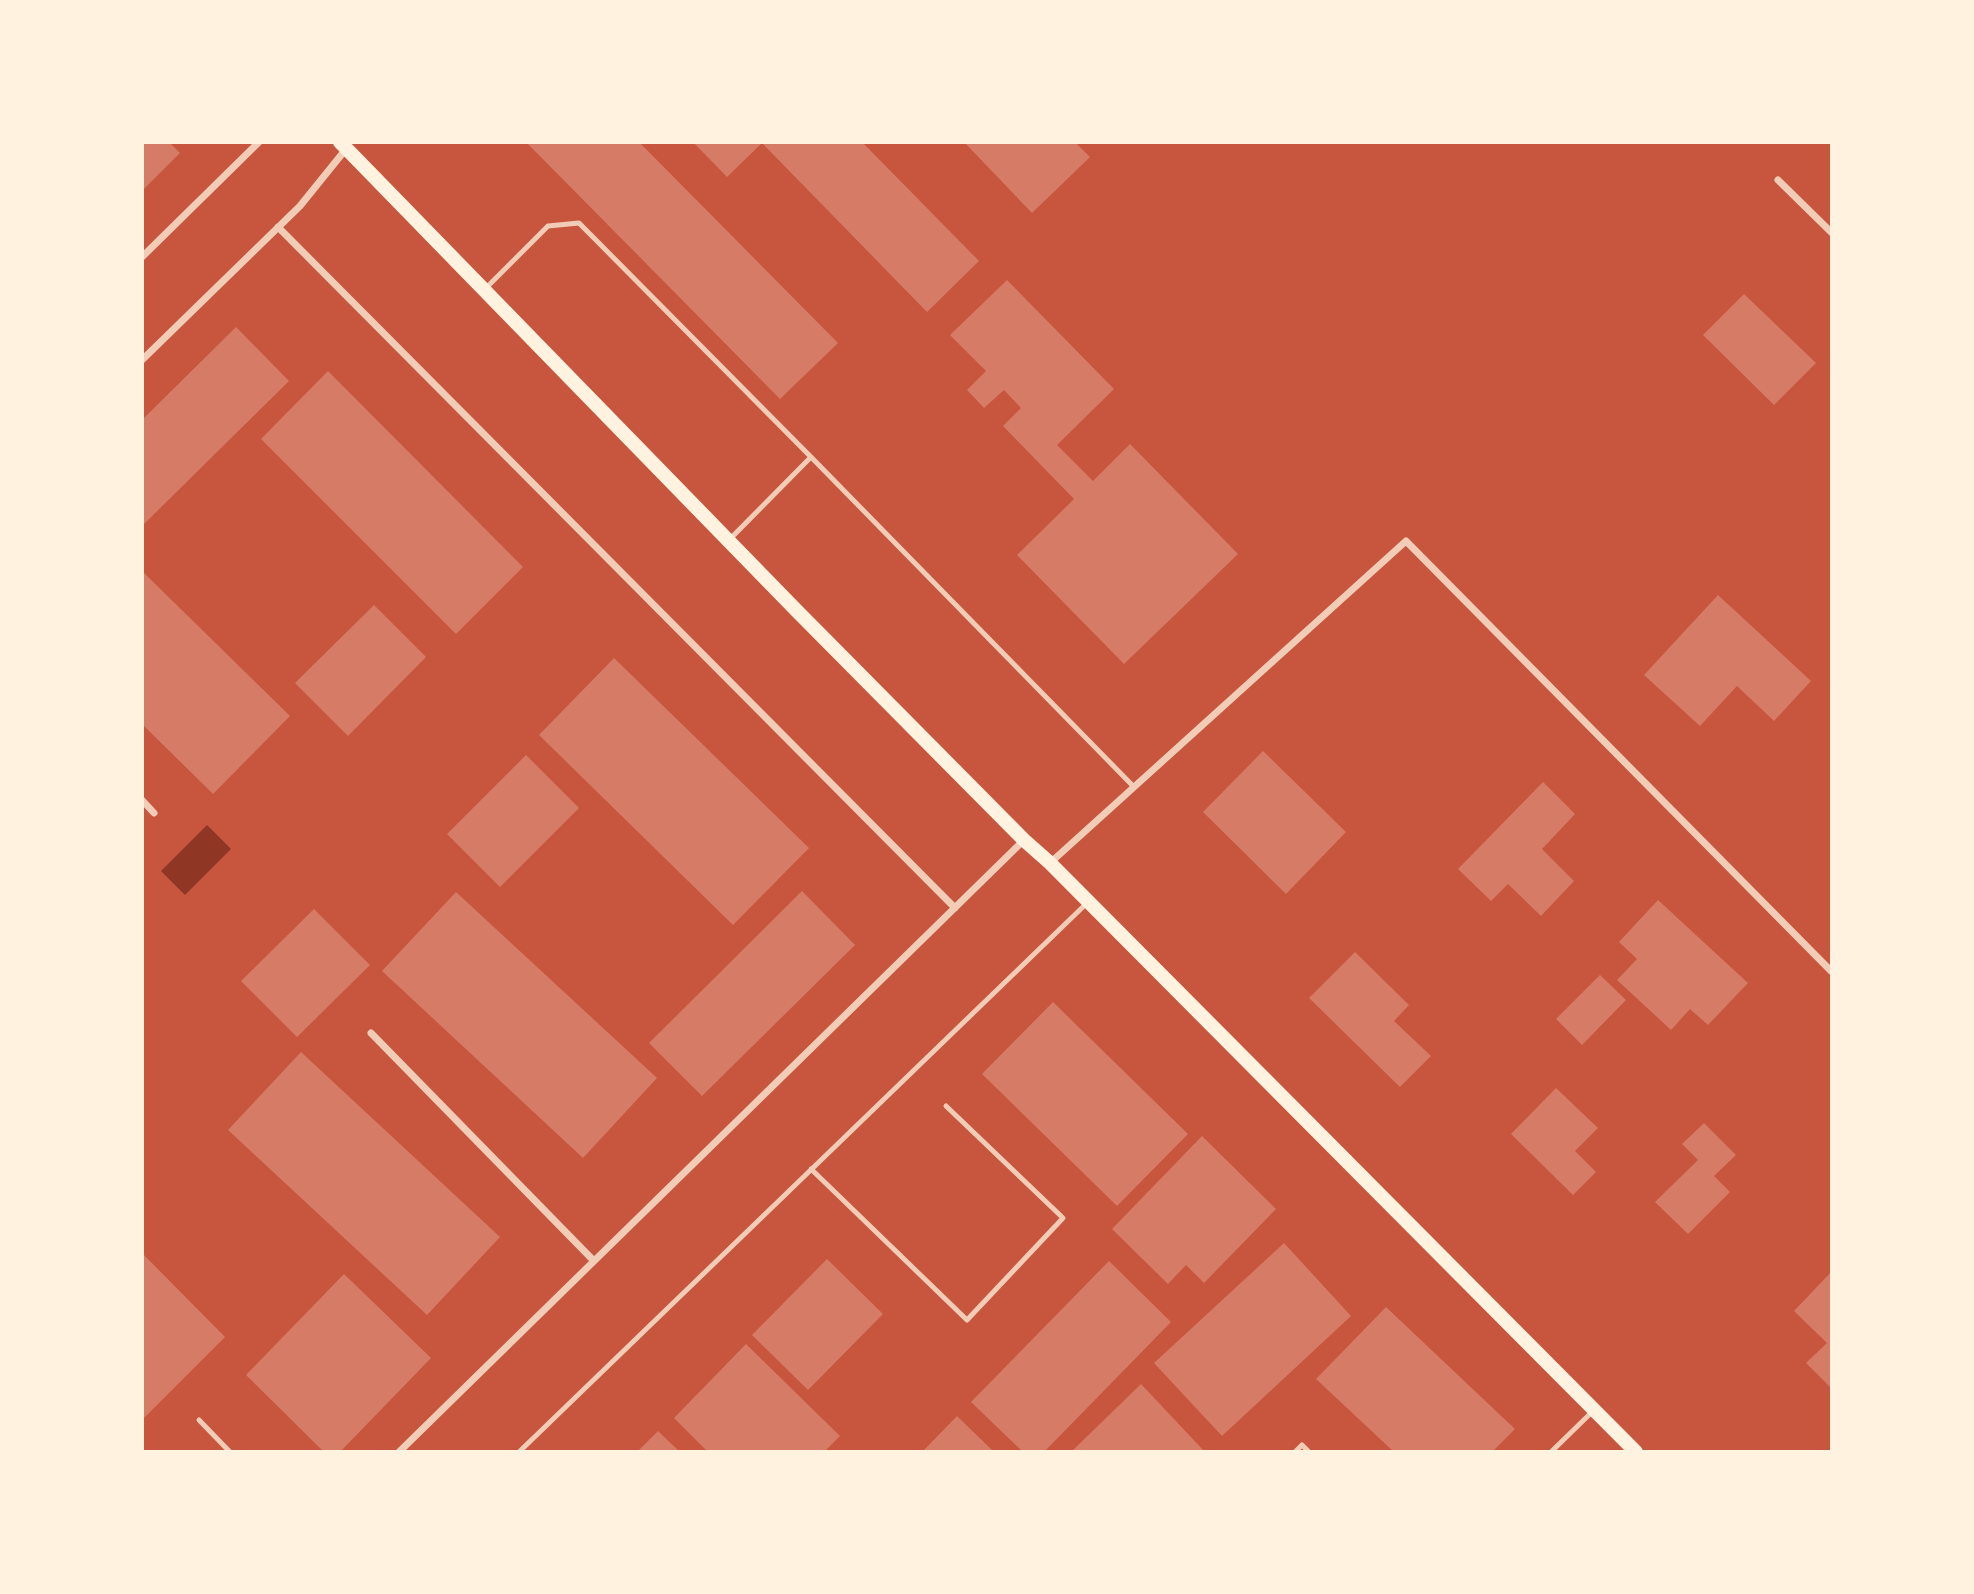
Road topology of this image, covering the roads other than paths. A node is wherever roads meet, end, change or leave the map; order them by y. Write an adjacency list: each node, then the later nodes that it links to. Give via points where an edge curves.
1 (259, 142): 6 (street)
2 (343, 145): 4 (street, via 300,206); 7 (main road)
3 (1778, 180): 5 (street)
4 (278, 227): 8 (street); 17 (street)
5 (1832, 233)
6 (142, 257)
7 (484, 290): 9 (lane, via 548,226 579,223); 10 (main road)
8 (142, 360)
9 (811, 457): 10 (lane); 11 (lane)
10 (728, 541): 14 (main road)
11 (1134, 788): 15 (street); 18 (street, via 1406,541)
12 (142, 800): 13 (street)
13 (154, 813)
14 (1024, 840): 15 (main road); 17 (street)
15 (1050, 863): 16 (main road)
16 (1088, 902): 21 (lane); 23 (main road)
17 (956, 908): 22 (street)
18 (1832, 972)
19 (371, 1033): 22 (street)
20 (946, 1106): 21 (lane, via 1063,1218 967,1320)
21 (811, 1169): 27 (lane)
22 (594, 1261): 26 (street)
23 (1594, 1410): 30 (lane); 31 (main road)
24 (199, 1420): 25 (lane)
25 (230, 1452)
26 (400, 1452)
27 (519, 1452)
28 (1295, 1452): 29 (lane, via 1302,1445)
29 (1309, 1452)
30 (1551, 1452)
31 (1636, 1452)

